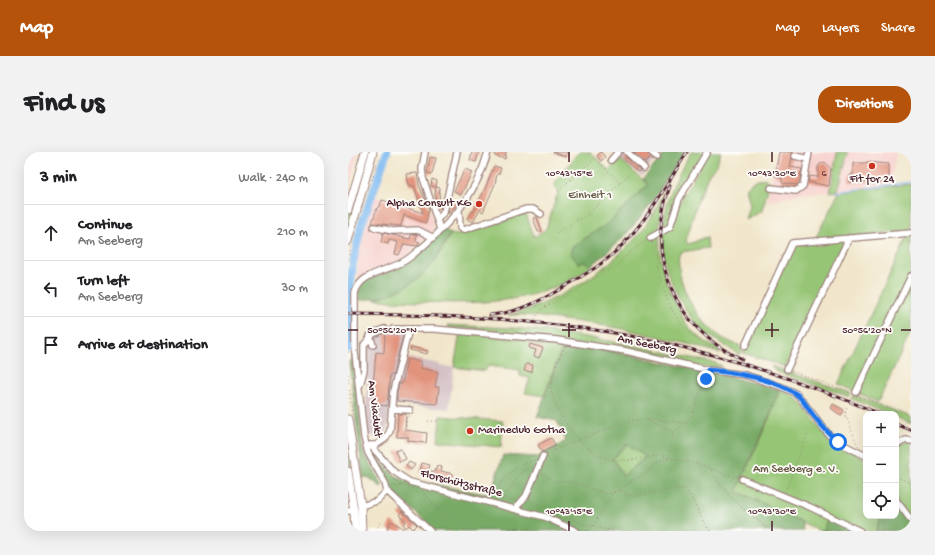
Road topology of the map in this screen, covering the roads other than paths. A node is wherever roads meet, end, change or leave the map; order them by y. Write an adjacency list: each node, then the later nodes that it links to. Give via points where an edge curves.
1 (365, 152): 17 (main road)
2 (373, 152): 27 (main road)
3 (425, 152): 20 (street, via 423,178)
4 (456, 152): 20 (street, via 444,212)
5 (488, 152): 18 (street, Am Viadukt, via 476,184)
6 (618, 152): 14 (street)
7 (627, 152): 15 (street)
8 (651, 152): 11 (street)
9 (707, 152): 25 (street, via 680,199 670,227)
10 (809, 152): 13 (street)
11 (657, 156)
12 (795, 156): 13 (street)
13 (808, 159): 16 (street, via 803,186 800,189)
14 (611, 160)
15 (644, 168)
16 (770, 188)
17 (348, 210)
18 (458, 211): 19 (street, via 460,228 463,230 526,209 533,209); 22 (street, Am Viadukt)
19 (541, 214)
20 (437, 220): 22 (street)
21 (374, 227): 24 (street, via 393,231 418,230)
22 (440, 229): 24 (street, Am Viadukt)
23 (911, 233): 26 (street)
24 (432, 237): 36 (street, Am Viadukt, via 402,263 367,277 356,289 355,345)
25 (650, 238)
26 (849, 238): 34 (street, via 792,243); 35 (street)
27 (348, 241)
28 (911, 276): 37 (street)
29 (384, 329): 32 (street)
30 (393, 329): 31 (street, Am Seeberg)
31 (409, 329): 38 (street, via 393,391); 44 (street, Am Seeberg, via 567,341 626,351 708,370 745,375 797,394 838,442)
32 (370, 336): 33 (street); 36 (street, via 364,345 364,370)
33 (373, 345)
34 (745, 346)
35 (787, 369)
36 (359, 386): 43 (street, Am Viadukt)
37 (856, 394)
38 (392, 409): 39 (street); 43 (street, via 388,436 376,444)
39 (410, 413)
40 (348, 419): 50 (main road)
41 (911, 441): 42 (street)
42 (899, 444)
43 (367, 445): 48 (street, Am Viadukt, via 368,453); 51 (street, Florschützstraße, via 372,447 393,471 410,482)
44 (863, 455)
45 (543, 456): 51 (street, Florschützstraße, via 526,496)
46 (348, 471): 50 (main road)
47 (742, 479): 57 (street)
48 (387, 491): 50 (street, via 377,501); 55 (street)
49 (899, 504): 52 (street)
50 (354, 509): 53 (main road); 54 (main road)
51 (515, 509): 56 (street, Florschützstraße, via 545,517)
52 (911, 520)
53 (355, 531)
54 (362, 531)
55 (430, 531)
56 (576, 531)
57 (860, 531)

